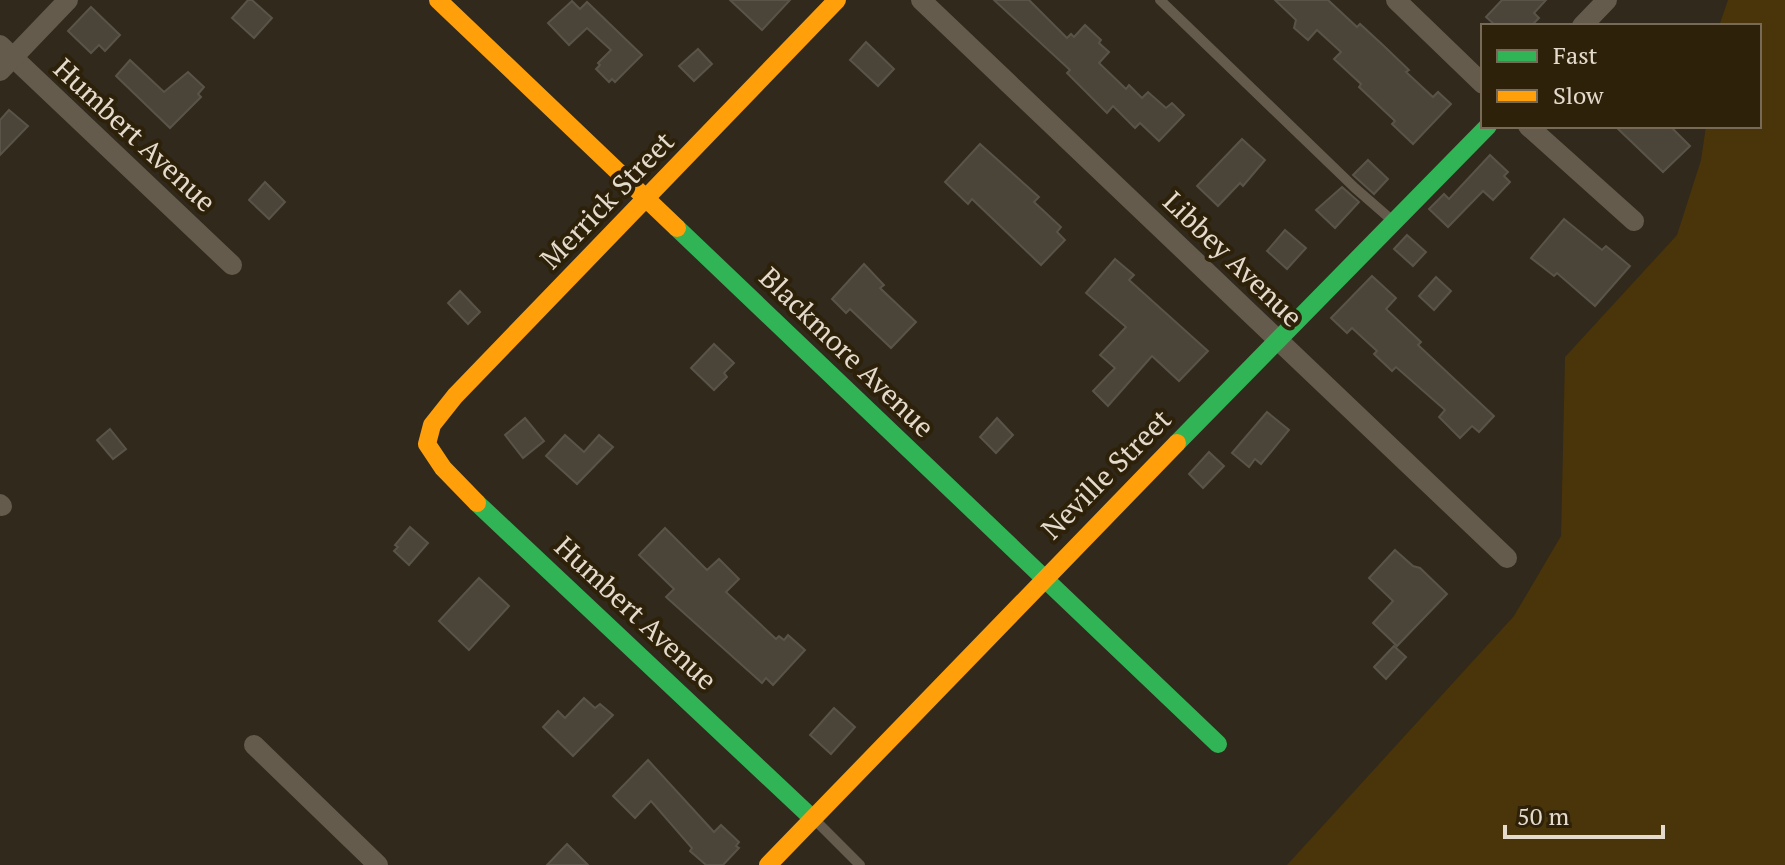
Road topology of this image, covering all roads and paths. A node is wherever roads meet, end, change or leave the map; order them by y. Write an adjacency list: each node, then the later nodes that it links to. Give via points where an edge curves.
1 (68, 0): 9 (street)
2 (438, 0): 13 (street, Blackmore Avenue)
3 (837, 0): 13 (street, Merrick Street)
4 (921, 0): 17 (street, Libbey Avenue)
5 (1160, 0): 15 (lane)
6 (1396, 0): 10 (street)
7 (1607, 0): 8 (street)
8 (1584, 24)
9 (4, 58): 16 (street, Humbert Avenue)
10 (1481, 82)
11 (1486, 128): 15 (street, Neville Street)
12 (1530, 128): 14 (street)
13 (647, 199): 18 (street, Merrick Street, via 455,396 432,425); 20 (street, Blackmore Avenue)
14 (1634, 221)
15 (1395, 222): 17 (street, Neville Street)
16 (232, 265)
17 (1279, 341): 19 (street, Libbey Avenue); 20 (street, Neville Street)
18 (427, 444): 23 (street, Humbert Avenue, via 470,496)
19 (1507, 558)
20 (1043, 577): 21 (street, Blackmore Avenue); 23 (street, Neville Street)
21 (1218, 744)
22 (254, 745): 24 (street)
23 (812, 818): 25 (street, Neville Street); 26 (lane)
24 (378, 865)
25 (768, 865)
26 (860, 865)

